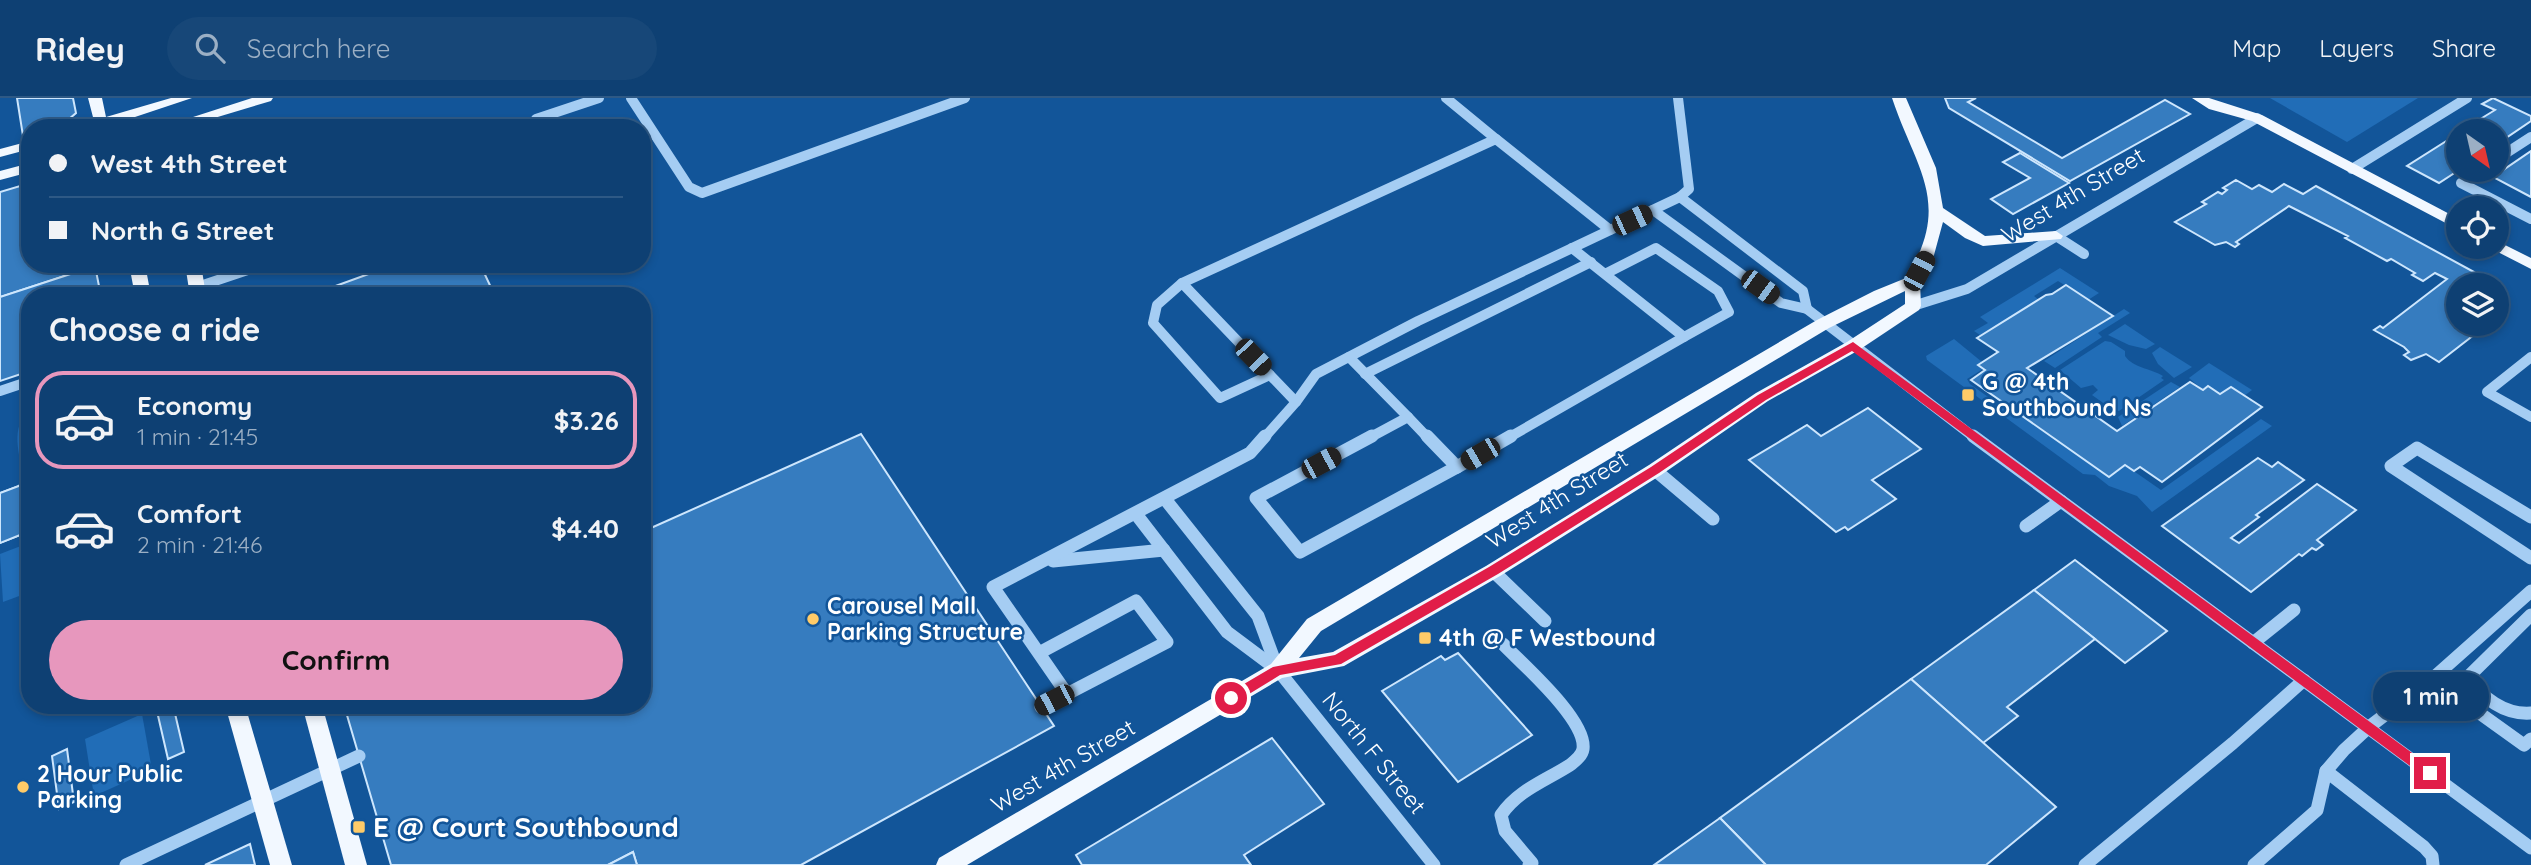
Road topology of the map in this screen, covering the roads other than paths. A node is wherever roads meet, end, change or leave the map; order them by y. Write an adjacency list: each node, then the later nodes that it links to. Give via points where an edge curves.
1 (95, 98): 15 (main road)
2 (185, 98): 13 (main road)
3 (266, 98): 17 (main road)
4 (599, 98): 18 (street)
5 (631, 98): 19 (street)
6 (965, 98): 20 (street, via 702,193 689,187)
7 (1446, 98): 22 (street)
8 (1678, 98): 30 (street, via 1689,189)
9 (1899, 98): 32 (main road, via 1930,170)
10 (2199, 98): 14 (main road)
11 (2236, 98): 14 (main road)
12 (2467, 98): 26 (street)
13 (152, 103): 16 (main road)
14 (2257, 118): 26 (main road); 36 (street, West 4th Street)
15 (100, 119)
16 (117, 119)
17 (196, 119)
18 (536, 119)
19 (645, 119)
20 (651, 129)
21 (2531, 137): 24 (street)
22 (1496, 139): 35 (street); 45 (street)
23 (21, 147): 25 (main road)
24 (2510, 151)
25 (0, 153)
26 (2352, 169): 33 (main road)
27 (21, 170): 28 (main road)
28 (0, 176)
29 (2463, 182): 34 (street)
30 (1679, 197): 31 (street); 48 (street, via 1803,291)
31 (1653, 210): 35 (street); 48 (street, via 1781,303)
32 (1938, 211): 36 (main road, via 1983,240); 44 (main road, via 1935,238)
33 (2446, 218)
34 (2531, 219)
35 (1610, 230): 37 (street)
36 (2056, 236): 39 (street); 47 (street, West 4th Street, via 1967,289)
37 (1572, 248): 40 (street); 49 (street)
38 (2509, 252): 41 (main road)
39 (2084, 254)
40 (1591, 262): 43 (street); 51 (street)
41 (2531, 264)
42 (244, 273): 46 (street)
43 (1605, 274): 52 (street); 52 (street, via 1656,248 1718,291 1729,312)
44 (1912, 282): 47 (main road); 50 (main road, West 4th Street)
45 (1182, 284): 57 (street); 57 (street, via 1157,305 1153,323 1220,398)
46 (210, 287)
47 (1913, 306): 53 (main road, West 4th Street)
48 (1807, 309): 50 (street)
49 (1439, 311): 51 (street); 54 (street)
50 (1823, 324): 53 (street); 82 (main road, West 4th Street, via 1314,625)
51 (1458, 328): 56 (street)
52 (1684, 337): 63 (street)
53 (1853, 346): 64 (main road, West 4th Street, via 1762,397); 66 (street)
54 (1349, 357): 56 (street); 60 (street, via 1316,374)
55 (2531, 357): 62 (street, via 2487,392)
56 (1365, 374): 61 (street)
57 (1270, 375): 60 (street)
58 (21, 384): 59 (street)
59 (0, 391)
60 (1296, 402): 65 (street, via 1250,453)
61 (1408, 417): 63 (street); 63 (street, via 1256,498 1300,552)
62 (2531, 417)
63 (1457, 467)
64 (1655, 470): 69 (street); 74 (main road, West 4th Street)
65 (1165, 499): 67 (street); 82 (street, via 1258,616)
66 (2061, 502): 70 (street); 79 (street)
67 (1136, 514): 71 (street); 73 (street)
68 (2531, 517): 72 (street, via 2417,448 2391,466)
69 (1713, 519)
70 (2026, 526)
71 (1164, 550): 73 (street); 82 (street, via 1227,632)
72 (2531, 558)
73 (1044, 562): 81 (street, via 993,587)
74 (1493, 570): 78 (street); 82 (main road, West 4th Street, via 1337,660)
75 (2531, 591): 84 (street)
76 (2294, 610): 79 (street)
77 (2531, 615): 87 (street, via 2469,676 2484,695 2501,706 2516,714)
78 (1545, 621)
79 (2253, 643): 83 (street)
80 (1503, 644): 102 (street, via 1573,720 1583,737 1584,748 1577,759 1527,790 1501,815 1505,831 1532,863)
81 (1040, 653): 85 (street); 85 (street, via 1136,601 1167,642)
82 (1278, 670): 100 (main road, West 4th Street); 101 (street, North F Street)
83 (2304, 680): 90 (street); 103 (street)
84 (2432, 680): 90 (street); 91 (street, via 2524,745)
85 (1067, 694): 86 (street)
86 (1041, 706)
87 (2531, 713)
88 (238, 714): 95 (main road)
89 (314, 714): 93 (main road)
90 (2369, 727): 94 (street); 96 (street)
91 (2531, 739)
92 (359, 756): 93 (street)
93 (329, 769): 95 (street); 99 (main road)
94 (2326, 771): 104 (street, via 2317,810); 105 (street, via 2424,847)
95 (263, 801): 97 (street); 98 (main road)
96 (2531, 848)
97 (126, 865)
98 (281, 865)
99 (356, 865)
100 (947, 865)
101 (1434, 865)
102 (1528, 865)
103 (2085, 865)
104 (2254, 865)
105 (2433, 865)

